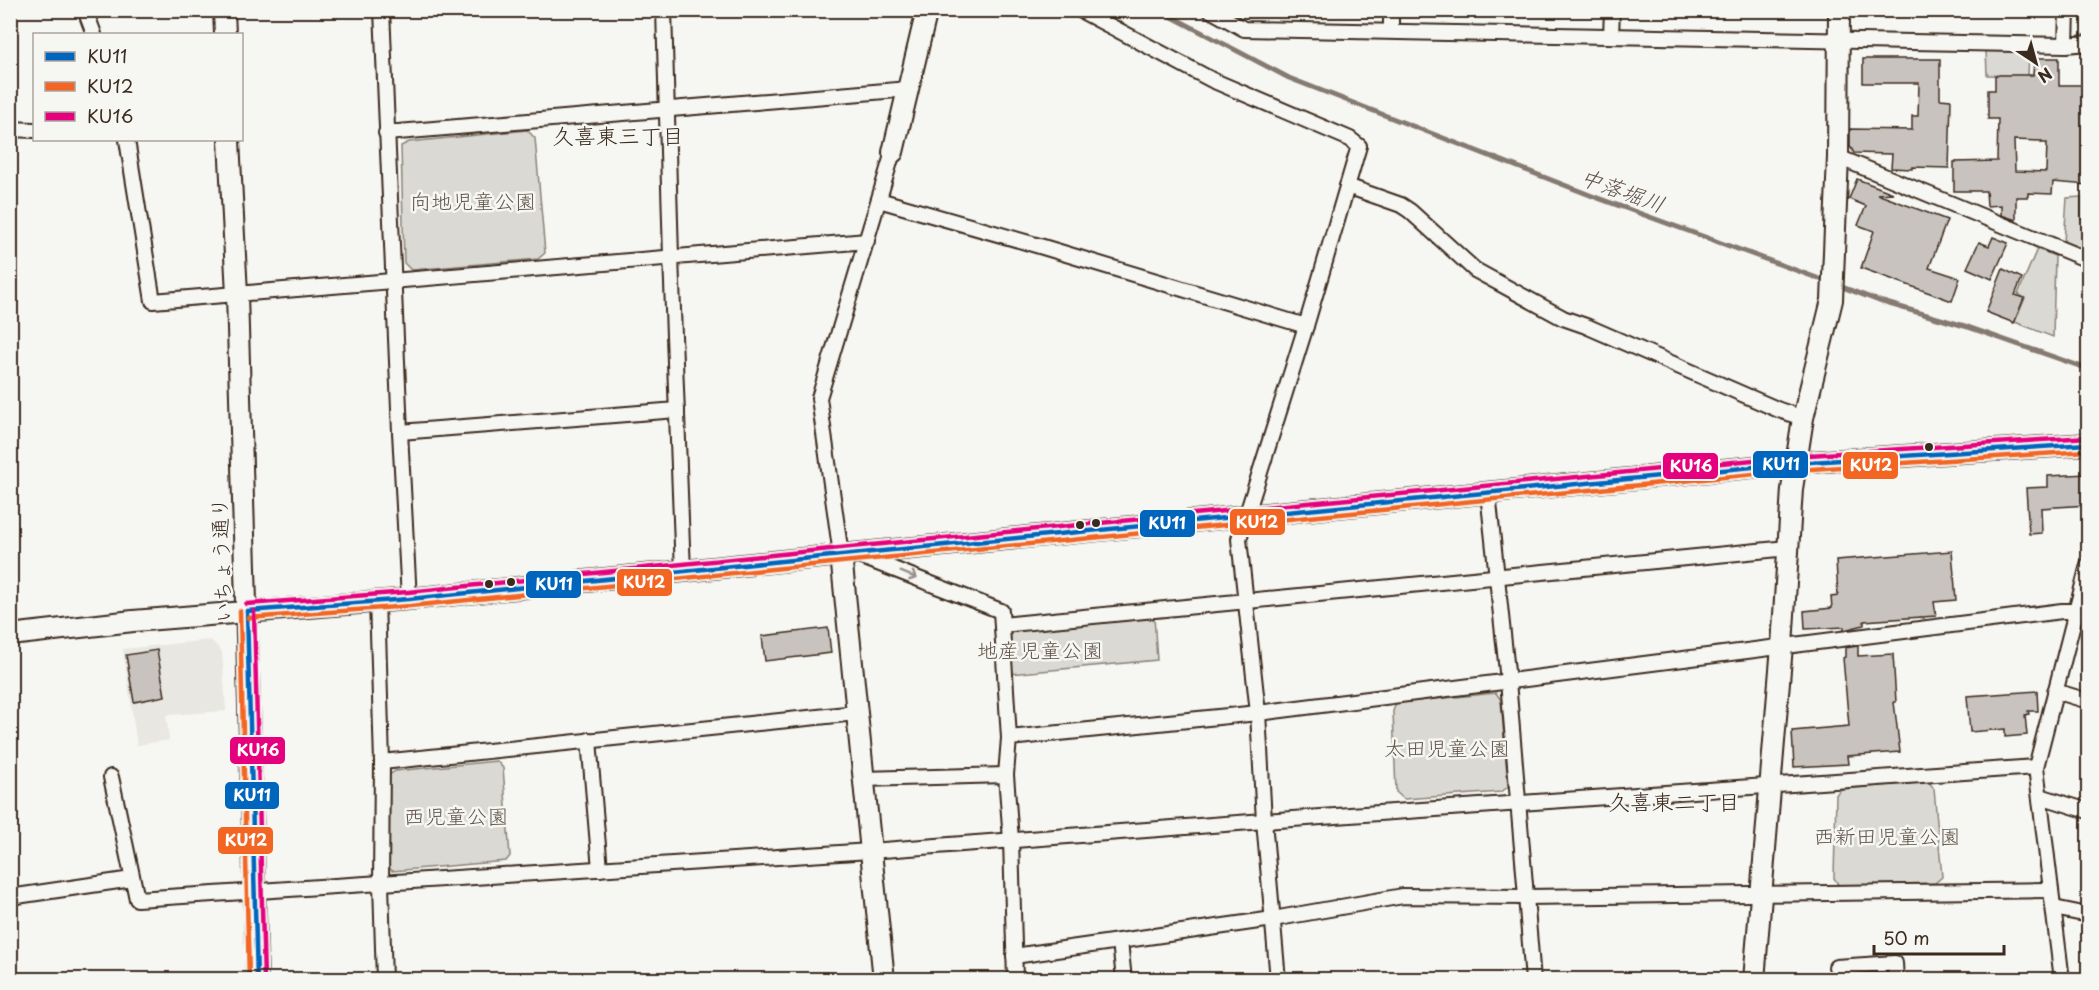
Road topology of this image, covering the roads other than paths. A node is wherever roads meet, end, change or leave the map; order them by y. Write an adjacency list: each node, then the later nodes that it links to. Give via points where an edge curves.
1 (85, 10): 13 (street)
2 (224, 10): 14 (street)
3 (382, 10): 23 (street)
4 (664, 10): 20 (street)
5 (927, 10): 19 (street)
6 (1080, 10): 28 (street, via 1212,80 1350,139 1359,146)
7 (1210, 10): 12 (street, via 1244,28)
8 (1391, 10): 12 (street)
9 (1612, 10): 15 (street)
10 (1839, 10): 16 (street)
11 (2067, 10): 18 (street)
12 (1391, 30): 15 (street)
13 (94, 33)
14 (225, 33)
15 (1611, 36): 16 (street)
16 (1839, 41): 18 (street); 27 (street)
17 (2088, 43): 18 (street)
18 (2066, 45)
19 (909, 89): 20 (street); 26 (street)
20 (668, 108): 23 (street); 31 (street)
21 (10, 129): 22 (street)
22 (33, 130)
23 (386, 133): 33 (street)
24 (127, 141): 34 (street, via 153,301)
25 (229, 141): 34 (street, いちょう通り)
26 (893, 152): 29 (street)
27 (1838, 157): 32 (street); 37 (street, via 1832,300)
28 (1347, 186): 35 (street); 37 (street, via 1401,205 1475,270 1563,318)
29 (879, 200): 30 (street); 35 (street)
30 (867, 241): 31 (street); 44 (street, via 819,398)
31 (670, 257): 33 (street); 36 (street)
32 (2088, 260)
33 (394, 282): 34 (street); 38 (street)
34 (237, 294): 52 (street, いちょう通り)
35 (1306, 326): 42 (street)
36 (677, 410): 38 (street); 46 (street)
37 (1803, 418): 40 (street)
38 (399, 432): 49 (street)
39 (2088, 444): 40 (street)
40 (1795, 464): 41 (street); 43 (street)
41 (1488, 493): 42 (street); 47 (street)
42 (1245, 516): 44 (street); 51 (street, via 1239,545)
43 (1788, 548): 47 (street); 56 (street)
44 (848, 554): 46 (street); 54 (street, one-way to 54, via 1001,611); 60 (street)
45 (2088, 565): 48 (street)
46 (683, 572): 49 (street)
47 (1498, 577): 51 (street); 57 (street)
48 (2085, 595): 53 (street)
49 (409, 599): 50 (street)
50 (377, 600): 52 (street); 64 (street)
51 (1247, 601): 54 (street); 61 (street)
52 (247, 611): 55 (street); 80 (street, いちょう通り)
53 (2077, 611): 56 (street); 58 (street)
54 (1002, 625): 62 (street)
55 (10, 635)
56 (1782, 646): 57 (street); 69 (street)
57 (1508, 681): 61 (street); 71 (street)
58 (2055, 692): 59 (street); 65 (street)
59 (2088, 701)
60 (856, 712): 63 (street); 68 (street)
61 (1258, 713): 62 (street); 73 (street)
62 (1008, 738): 66 (street)
63 (589, 740): 64 (street); 76 (street)
64 (382, 762): 78 (street)
65 (2036, 767): 69 (street); 70 (street)
66 (1006, 774): 68 (street); 74 (street)
67 (111, 777): 77 (street)
68 (863, 779): 75 (street)
69 (1770, 784): 71 (street); 81 (street)
70 (2040, 796): 72 (street); 79 (street)
71 (1517, 803): 73 (street); 83 (street)
72 (2088, 810)
73 (1264, 821): 74 (street); 86 (street)
74 (1011, 840): 75 (street); 88 (street)
75 (870, 851): 76 (street); 92 (street)
76 (600, 869): 78 (street)
77 (132, 879): 80 (street, via 137,899); 82 (street)
78 (381, 884): 80 (street); 91 (street)
79 (2052, 890): 81 (street); 84 (street)
80 (255, 893): 90 (street, いちょう通り)
81 (1761, 894): 83 (street); 97 (street)
82 (10, 897)
83 (1526, 897): 86 (street, via 1403,896); 96 (street)
84 (2054, 908): 85 (street); 99 (street)
85 (2088, 915)
86 (1273, 919): 87 (street); 95 (street)
87 (1120, 941): 88 (street); 94 (street)
88 (1014, 956): 93 (street)
89 (1836, 967): 98 (street, via 1895,963)
90 (257, 980)
91 (384, 980)
92 (884, 980)
93 (1015, 980)
94 (1124, 980)
95 (1278, 980)
96 (1533, 980)
97 (1754, 980)
98 (1896, 980)
99 (2062, 980)

